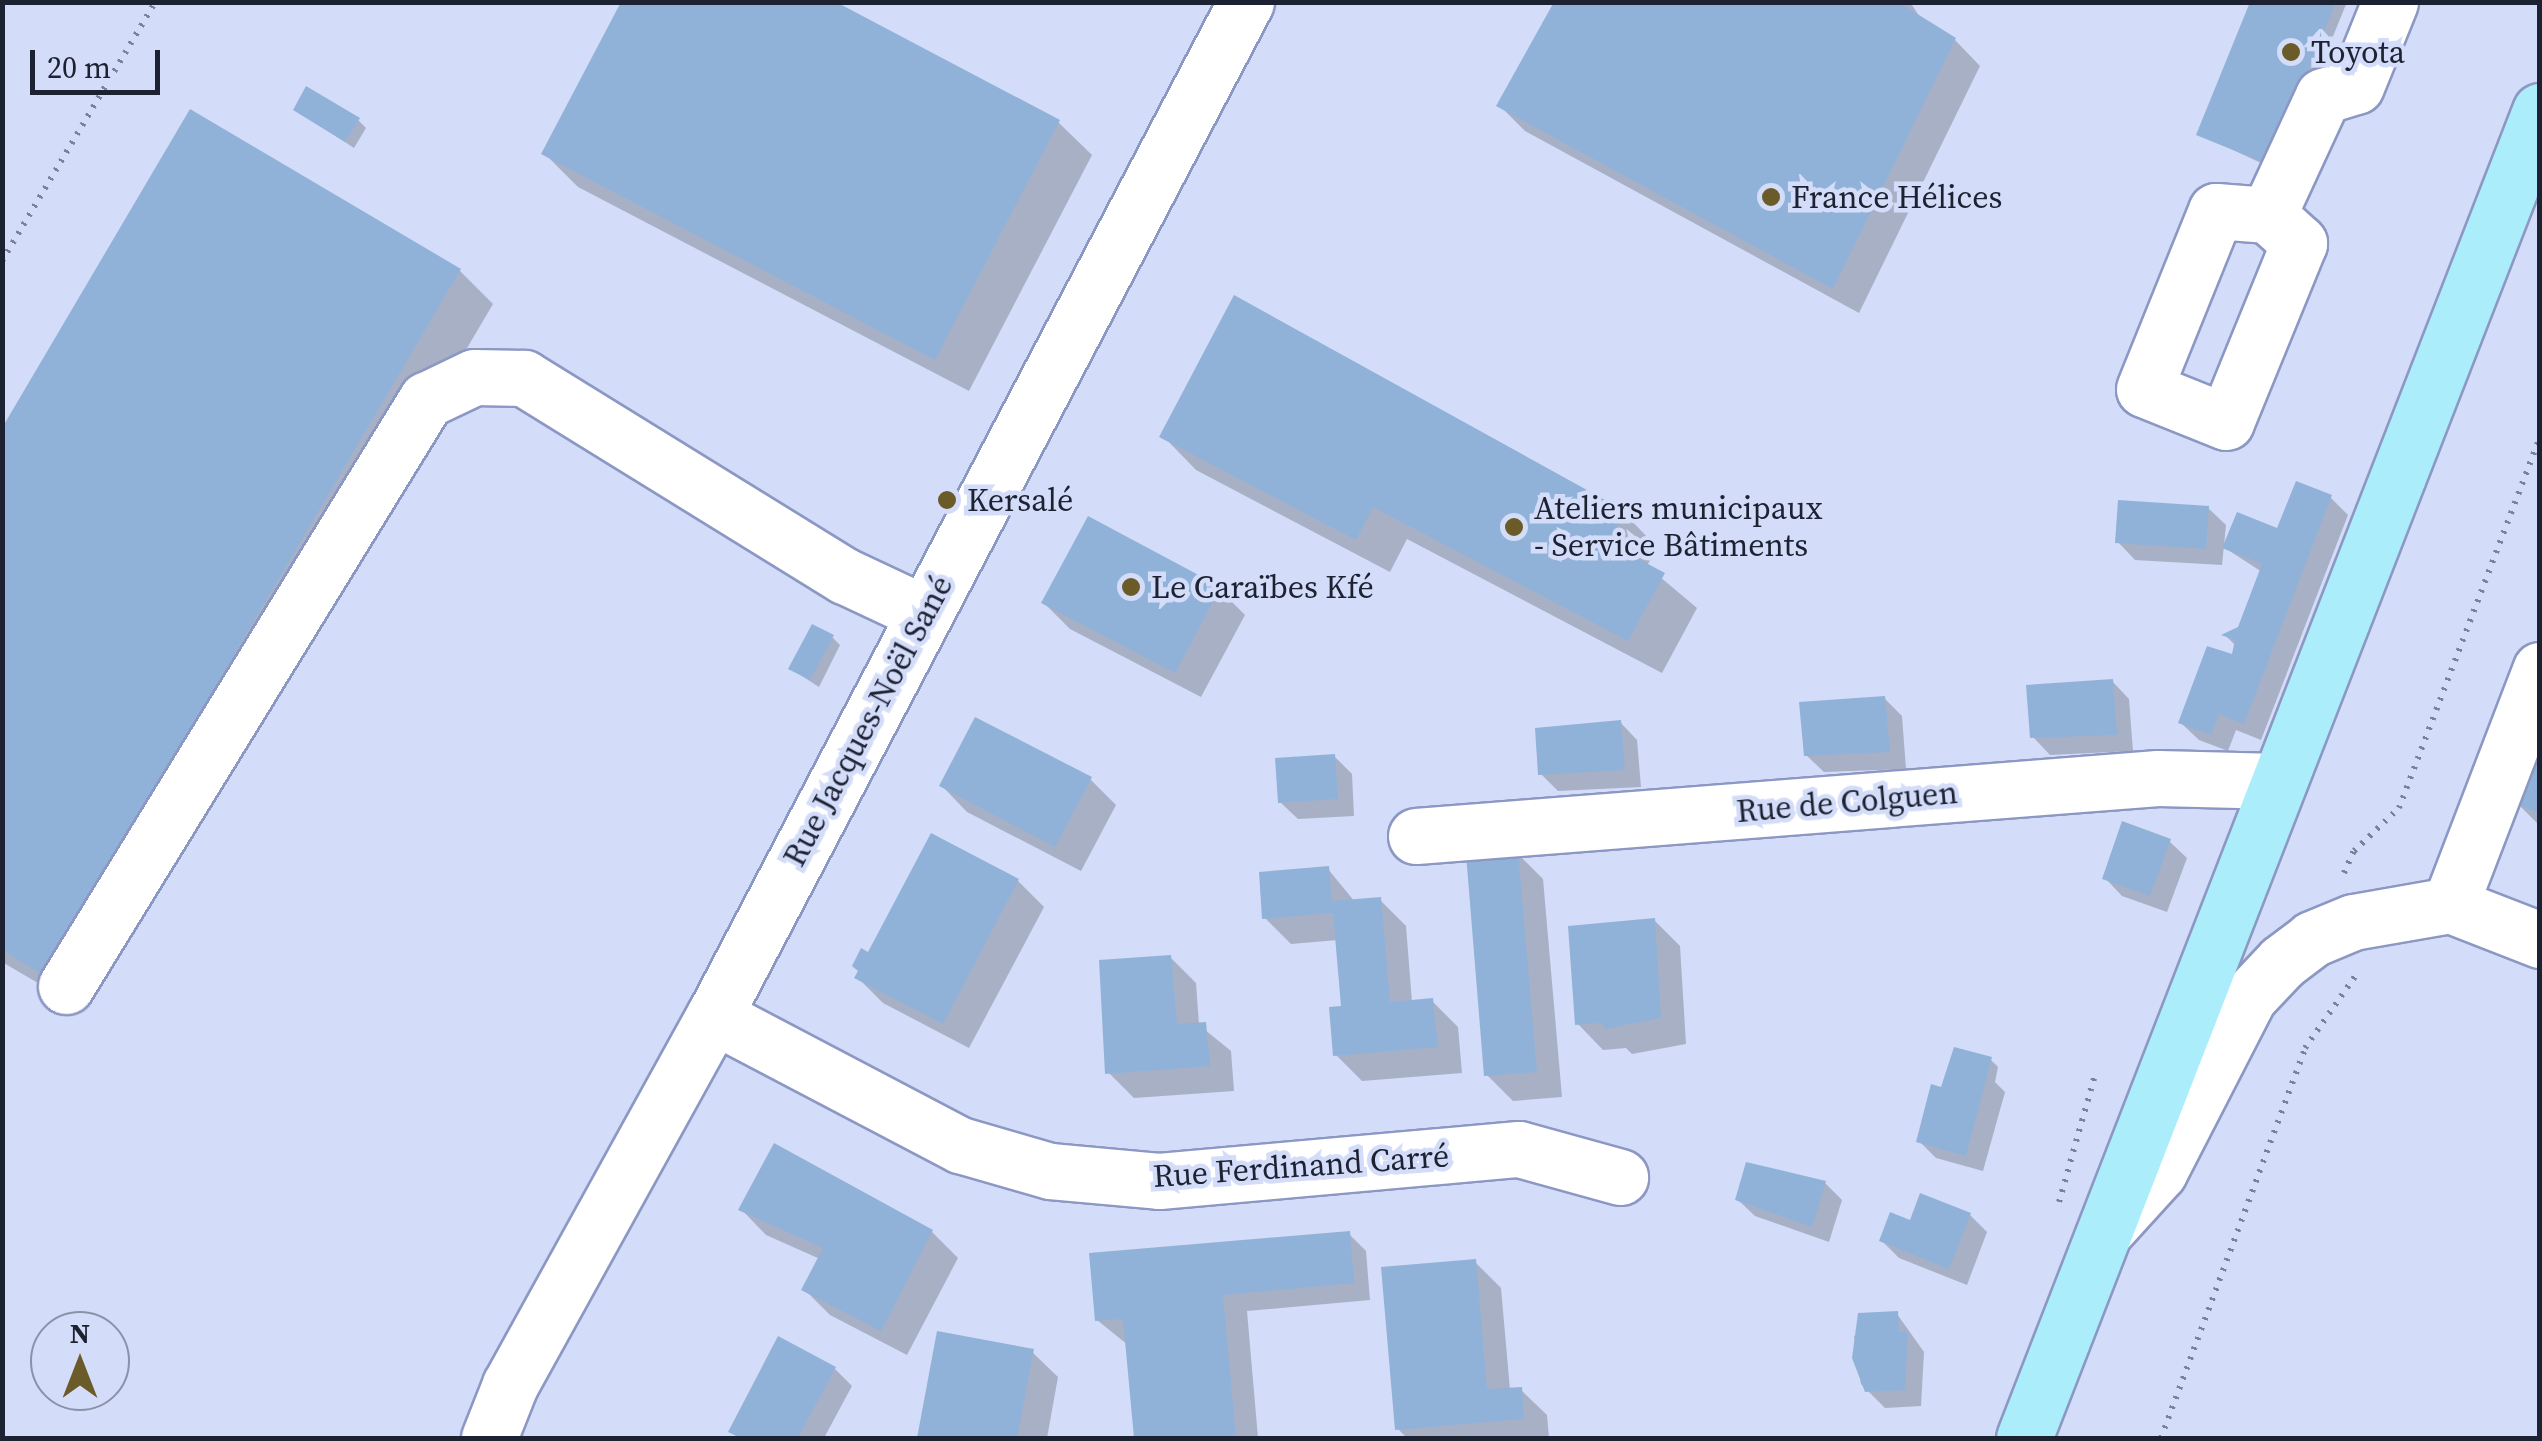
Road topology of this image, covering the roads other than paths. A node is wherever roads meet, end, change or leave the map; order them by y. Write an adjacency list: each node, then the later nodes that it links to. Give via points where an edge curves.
1 (1246, 2): 5 (street, Rue Jacques-Noël Sané)
2 (2390, 2): 4 (street, via 2356,86 2323,96)
3 (2540, 112): 7 (main road)
4 (2268, 214)
5 (924, 613): 11 (street, via 845,576 524,378 474,377 426,400); 12 (street, Rue Jacques-Noël Sané)
6 (2540, 670): 9 (street)
7 (2279, 781): 8 (street, Rue de Colguen, via 2158,778); 14 (main road)
8 (1416, 836)
9 (2450, 905): 10 (street); 14 (street, via 2352,922 2312,939 2282,962 2249,998 2160,1172)
10 (2540, 940)
11 (66, 986)
12 (714, 1016): 13 (street, Rue Ferdinand Carré, via 960,1145 1050,1172 1160,1181 1520,1149); 15 (street, Rue Jacques-Noël Sané, via 510,1385)
13 (1620, 1177)
14 (2108, 1228): 16 (main road)
15 (489, 1438)
16 (2024, 1438)

